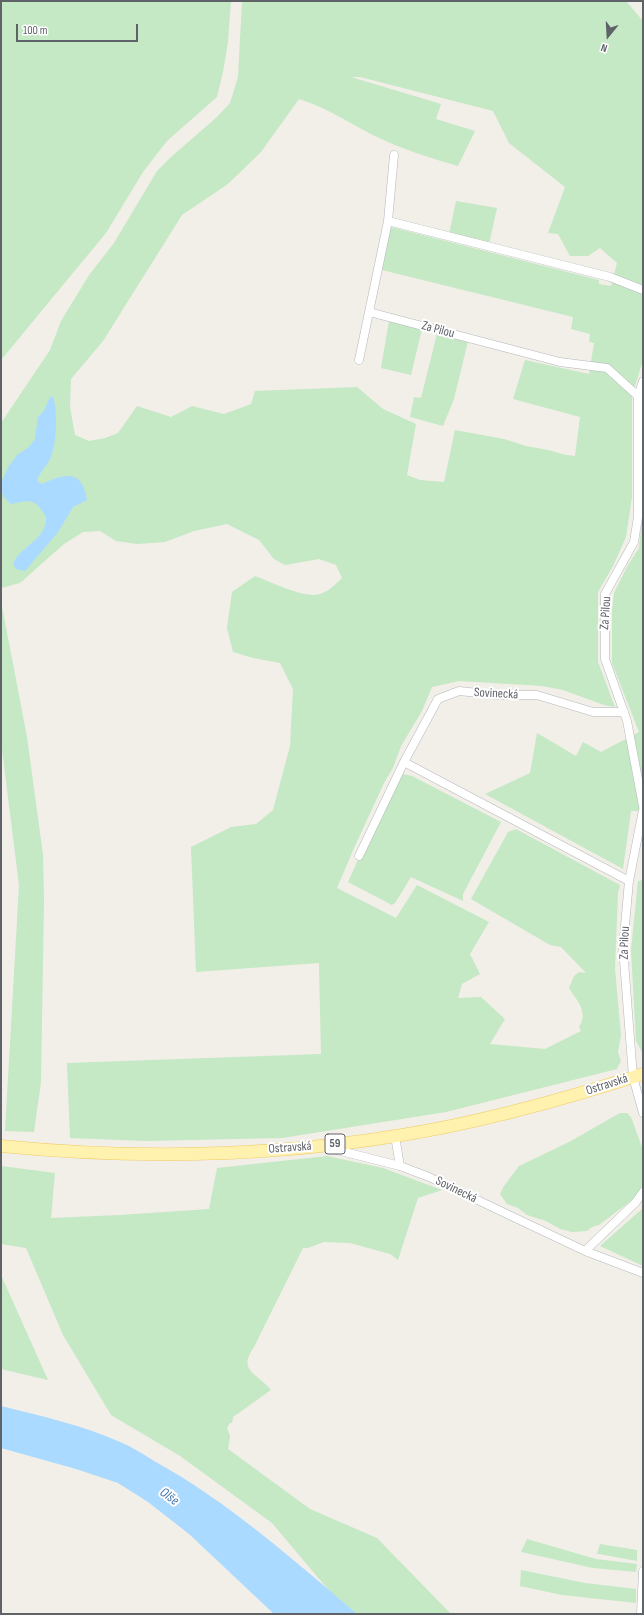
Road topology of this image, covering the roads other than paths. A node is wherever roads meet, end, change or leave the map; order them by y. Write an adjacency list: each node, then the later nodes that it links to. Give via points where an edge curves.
1 (394, 155): 2 (street)
2 (388, 221): 3 (street, via 610,277); 4 (street)
3 (643, 290)
4 (369, 312): 5 (street); 7 (street, Za Pilou, via 560,362 607,368)
5 (359, 360)
6 (643, 381): 7 (street, Za Pilou)
7 (638, 396): 8 (street, Za Pilou, via 638,517 634,542 605,594 605,660)
8 (624, 712): 9 (street, Sovinecká, via 594,712 537,695 459,692 438,699); 10 (street, Za Pilou)
9 (404, 762): 12 (street, Sovinecká); 13 (street)
10 (643, 806)
11 (643, 810): 13 (street, Za Pilou)
12 (358, 856)
13 (630, 881): 14 (street, Za Pilou, via 623,948)
14 (638, 1075): 15 (street); 16 (main road, Ostravská / 59, via 563,1099)
15 (643, 1113)
16 (395, 1136): 18 (main road, Ostravská / 59); 19 (street)
17 (1, 1146): 18 (main road, Ostravská / 59, via 99,1153 171,1154)
18 (321, 1146): 19 (street, Sovinecká)
19 (400, 1166): 21 (street, Sovinecká, via 429,1177)
20 (643, 1192): 21 (street, via 636,1202)
21 (585, 1251): 22 (street, Sovinecká)
22 (643, 1273)
23 (643, 1571): 24 (street)
24 (641, 1614)

